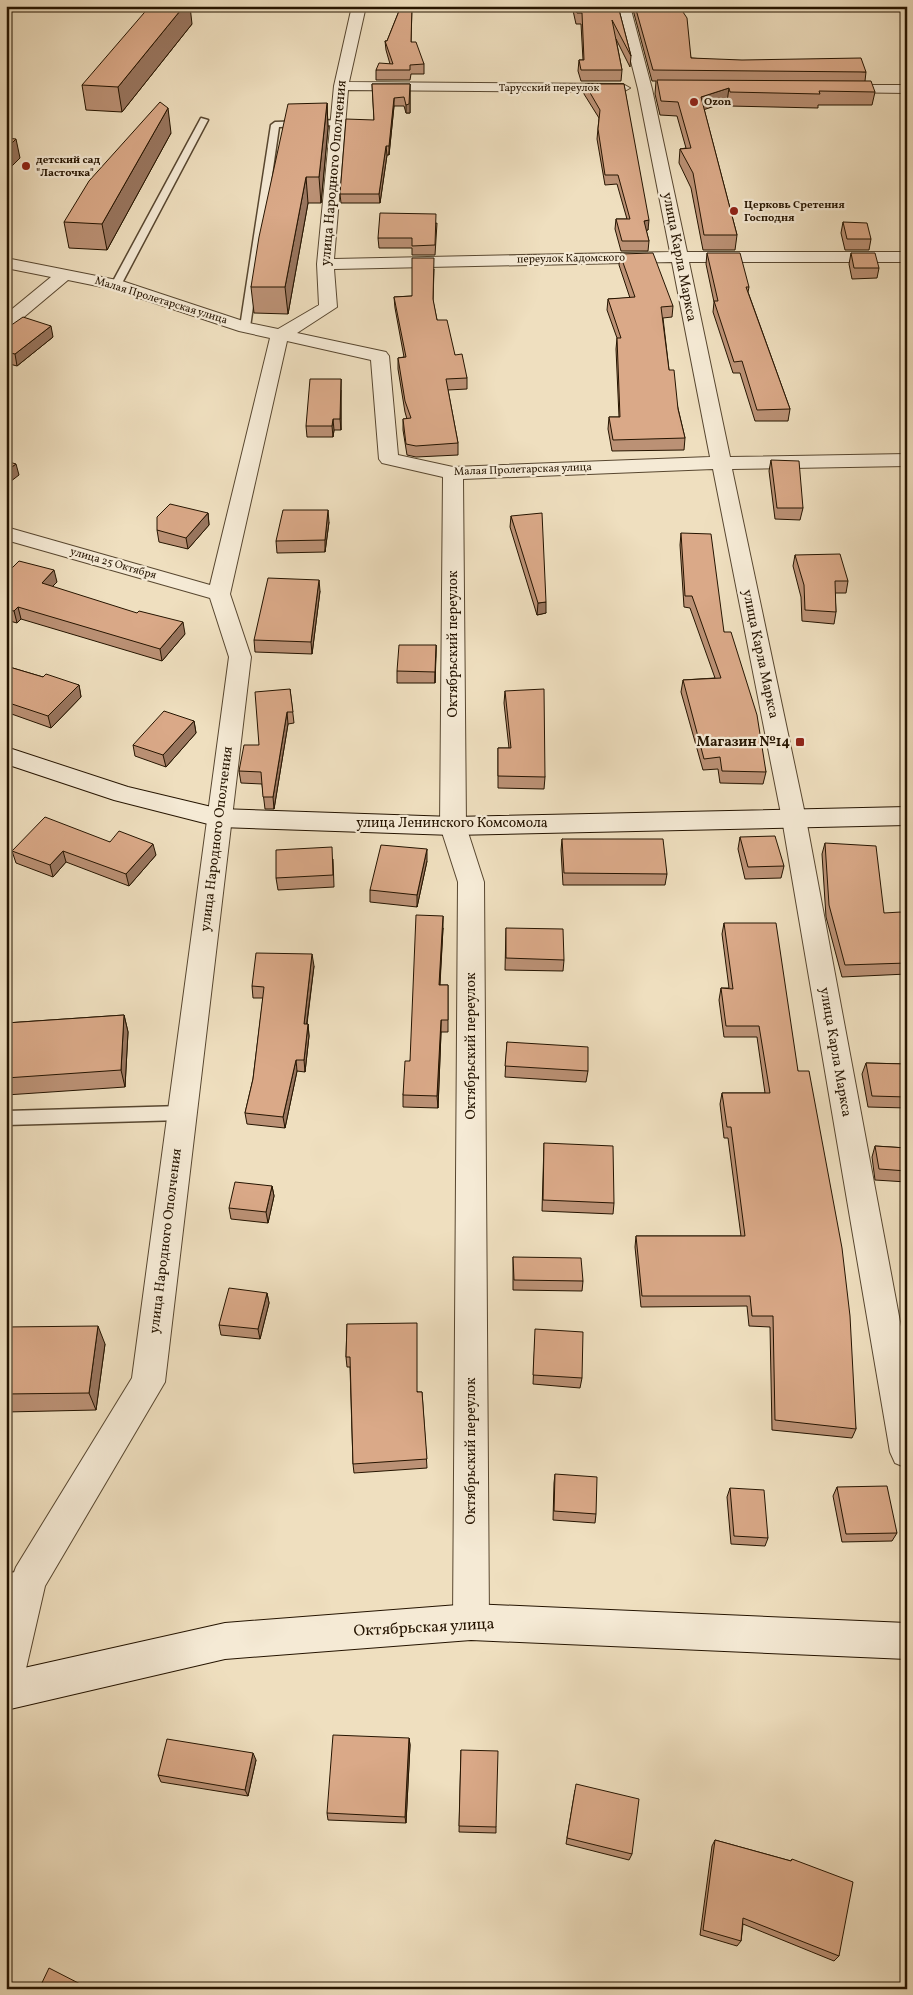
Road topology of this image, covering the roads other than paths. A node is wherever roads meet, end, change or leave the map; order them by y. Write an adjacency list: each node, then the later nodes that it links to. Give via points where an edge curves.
1 (359, 6): 3 (street, улица Народного Ополчения)
2 (622, 6): 4 (street, улица Карла Маркса)
3 (341, 86): 4 (street, Тарусский переулок); 8 (street, улица Народного Ополчения)
4 (650, 89): 9 (street, улица Карла Маркса)
5 (820, 89): 6 (street)
6 (907, 89)
7 (204, 120): 14 (lane)
8 (338, 122): 12 (street, улица Народного Ополчения); 16 (lane, via 275,125)
9 (678, 256): 10 (street, переулок Кадомского); 12 (street, переулок Кадомского); 19 (street, улица Карла Маркса)
10 (907, 257)
11 (6, 263): 13 (street, Малая Пролетарская улица)
12 (325, 264): 17 (street, улица Народного Ополчения, via 328,307)
13 (65, 274): 14 (street, Малая Пролетарская улица); 15 (street)
14 (116, 285): 16 (street, Малая Пролетарская улица)
15 (6, 323)
16 (245, 327): 17 (street, Малая Пролетарская улица)
17 (280, 335): 20 (street, Малая Пролетарская улица, via 380,356 389,459); 22 (street)
18 (907, 460): 19 (street, Малая Пролетарская улица)
19 (720, 463): 20 (street, Малая Пролетарская улица); 26 (street, улица Карла Маркса)
20 (452, 473): 27 (street, Октябрьский переулок)
21 (6, 534): 22 (street, улица 25 Октября)
22 (219, 594): 25 (street, улица Народного Ополчения, via 240,657)
23 (6, 755): 25 (street, улица Ленинского Комсомола, via 123,794)
24 (907, 816): 26 (street, улица Ленинского Комсомола)
25 (220, 818): 27 (street, улица Ленинского Комсомола); 28 (street, улица Народного Ополчения)
26 (794, 819): 27 (street, улица Ленинского Комсомола); 30 (street, улица Карла Маркса)
27 (453, 826): 32 (street, Октябрьский переулок, via 471,882)
28 (182, 1113): 29 (lane); 31 (street, улица Народного Ополчения, via 148,1382)
29 (6, 1118)
30 (907, 1452)
31 (18, 1582): 34 (street, улица Народного Ополчения)
32 (471, 1622): 33 (street, Октябрьская улица); 35 (street, Октябрьская улица, via 224,1642)
33 (907, 1641)
34 (6, 1673)
35 (6, 1691)

